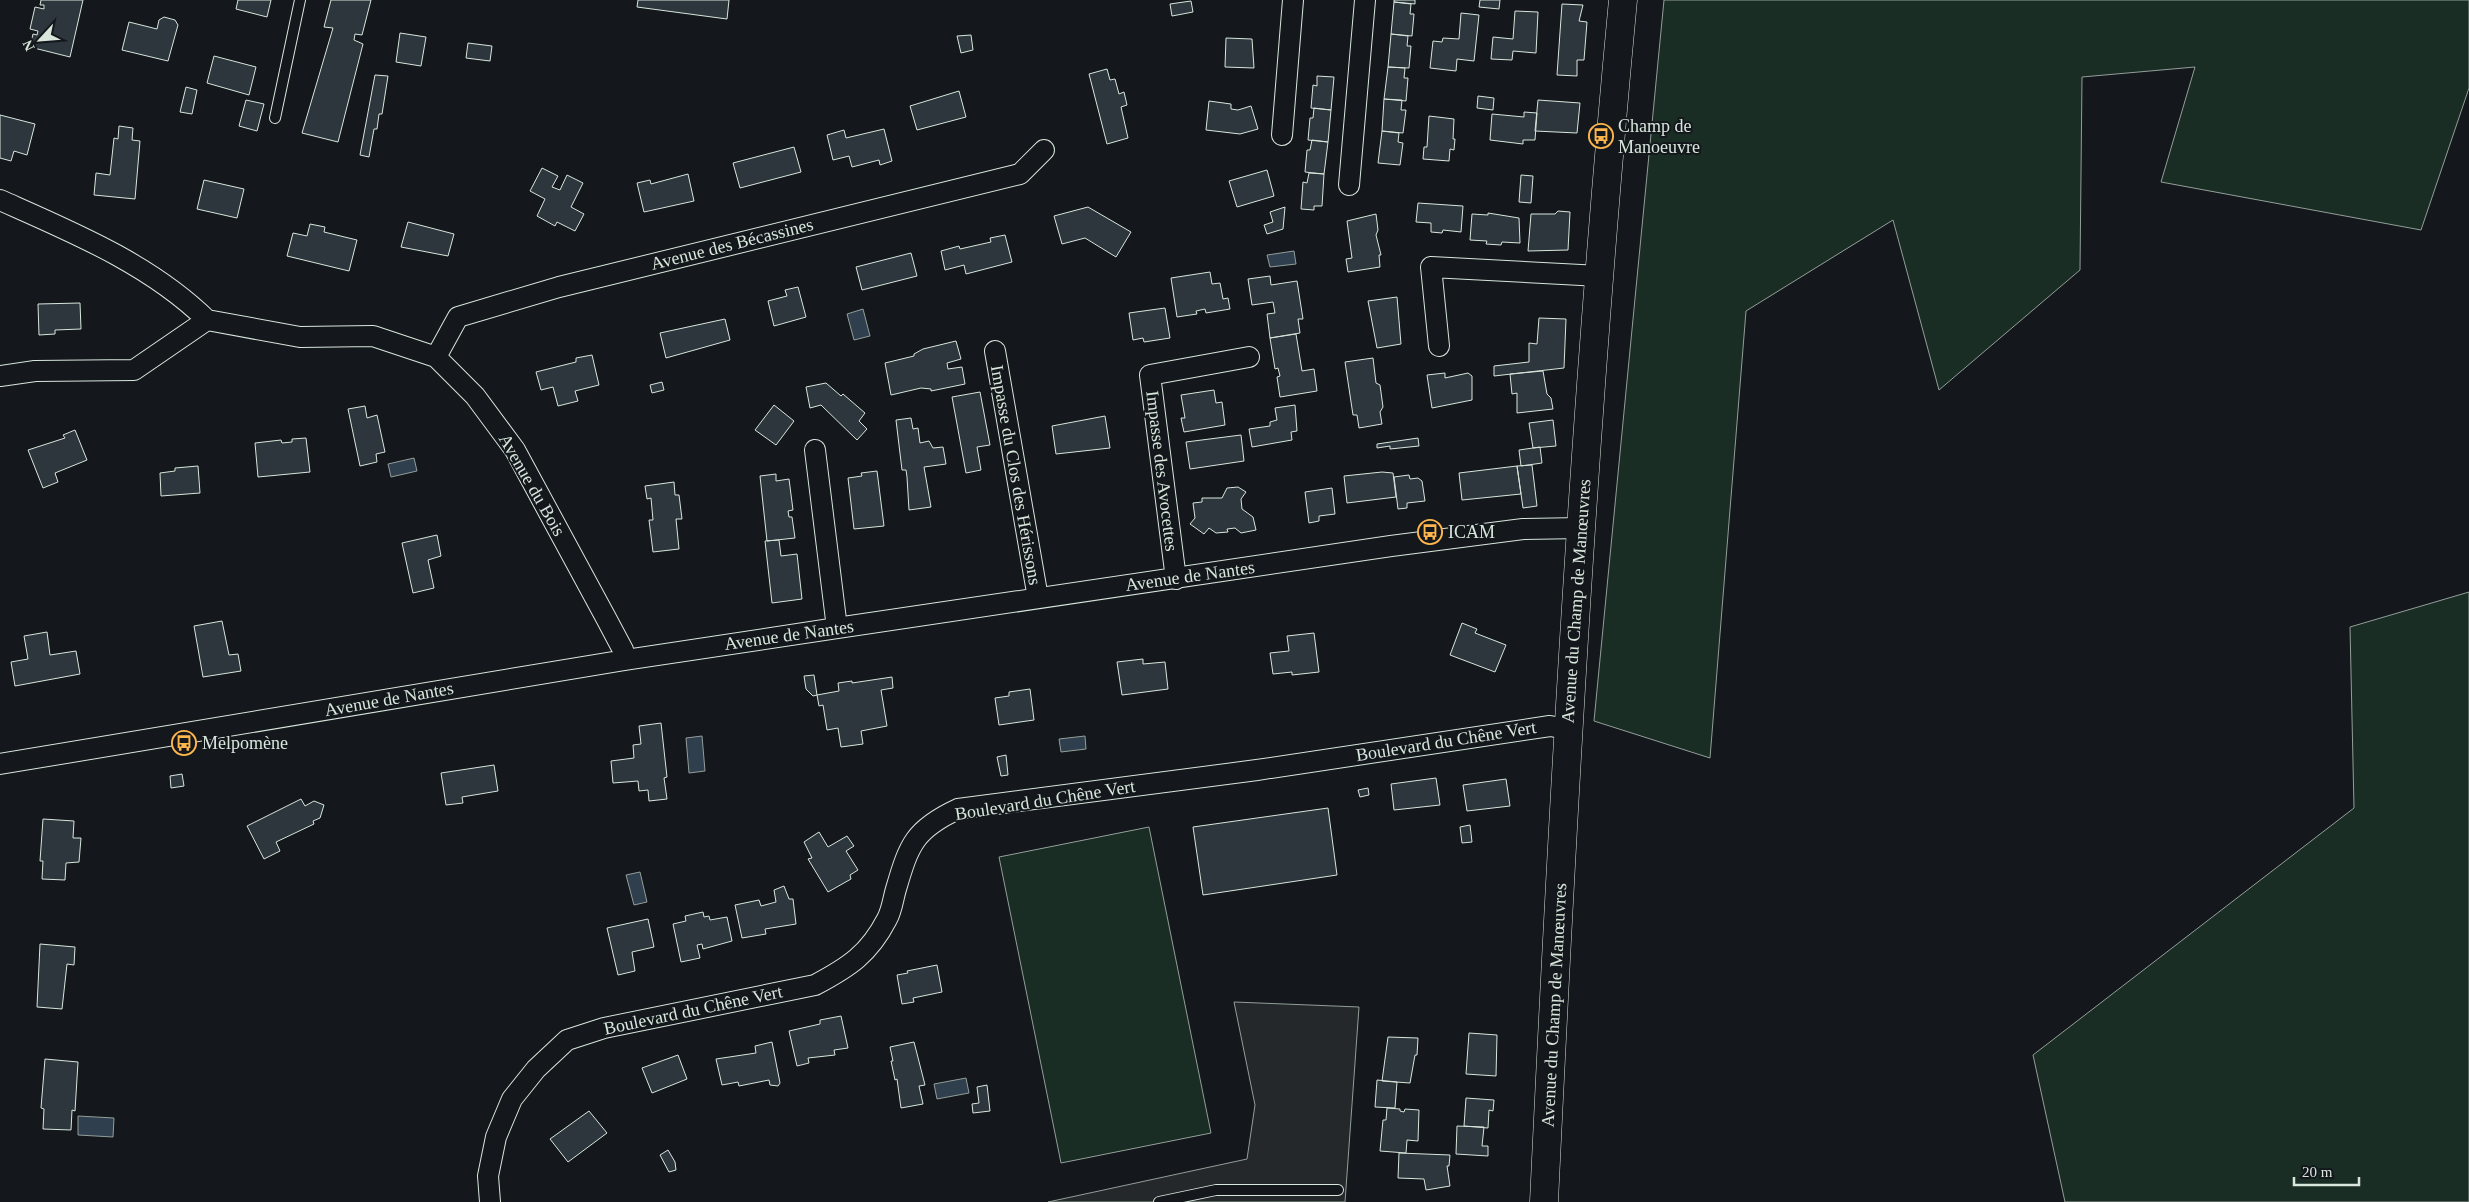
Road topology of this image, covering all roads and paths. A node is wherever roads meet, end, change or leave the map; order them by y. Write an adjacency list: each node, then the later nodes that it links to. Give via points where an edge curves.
1 (300, 0): 5 (lane)
2 (1293, 0): 6 (street)
3 (1365, 0): 8 (street)
4 (1623, 0): 10 (street, Avenue du Champ de Manœuvres)
5 (276, 118)
6 (1282, 135)
7 (1044, 150): 14 (street, Avenue des Bécassines, via 1020,174 559,287 458,317)
8 (1349, 185)
9 (0, 200): 11 (street, via 114,253 188,301)
10 (1600, 276): 12 (street, via 1431,267); 18 (street, Avenue du Champ de Manœuvres)
11 (207, 320): 14 (street, Avenue du Bois, via 300,337 373,336); 16 (street, via 134,370 35,371)
12 (1439, 346)
13 (995, 351): 20 (street, Impasse du Clos des Hérissons)
14 (436, 357): 22 (street, Avenue du Bois, via 475,396 515,450 623,650)
15 (1249, 357): 19 (street, Impasse des Avocettes, via 1150,375)
16 (0, 376)
17 (815, 450): 21 (street)
18 (1581, 528): 19 (street, Avenue de Nantes, via 1513,530); 23 (street, Avenue du Champ de Manœuvres)
19 (1176, 578): 20 (street, Avenue de Nantes)
20 (1038, 598): 21 (street, Avenue de Nantes)
21 (837, 628): 22 (street, Avenue de Nantes)
22 (625, 660): 24 (street, Avenue de Nantes)
23 (1567, 729): 27 (street, Boulevard du Chêne Vert, via 1550,726 1257,770 958,809 935,820 915,838 888,918 867,950 846,968 815,985 604,1028 567,1040 536,1069 512,1099 496,1137 488,1176); 30 (street, Avenue du Champ de Manœuvres)
24 (0, 764)
25 (1323, 1190): 26 (lane); 28 (lane, via 1216,1190); 29 (lane)
26 (1338, 1190)
27 (490, 1202)
28 (1159, 1202)
29 (1324, 1202)
30 (1544, 1202)

